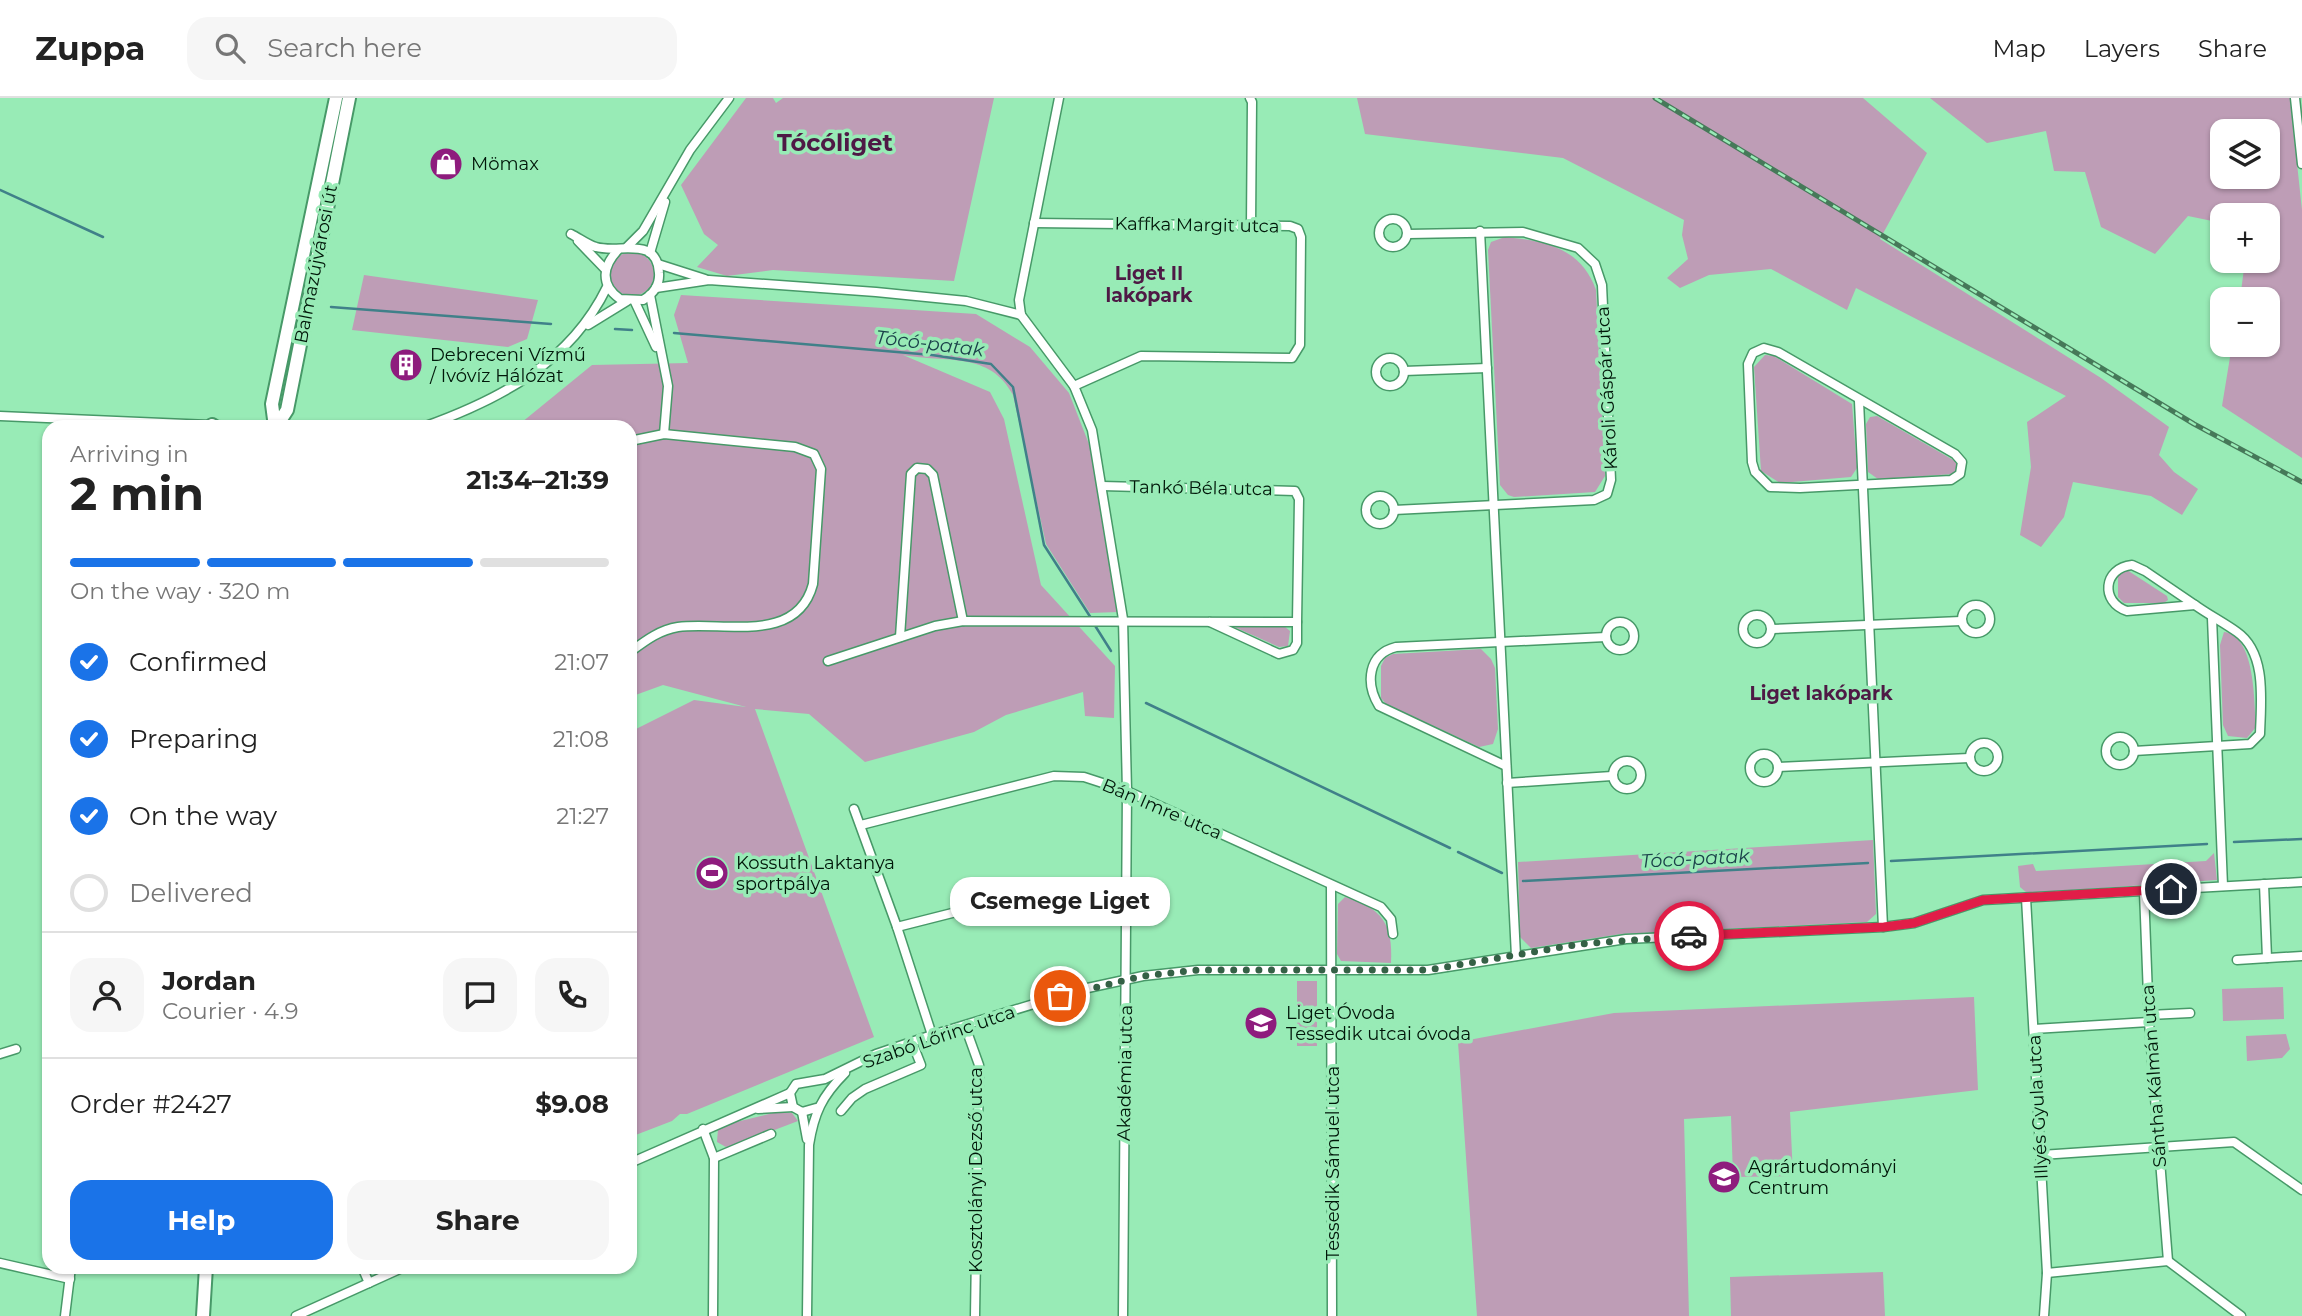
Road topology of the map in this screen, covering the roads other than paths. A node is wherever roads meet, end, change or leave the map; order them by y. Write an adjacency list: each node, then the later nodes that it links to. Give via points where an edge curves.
1 (336, 98): 30 (main road, Balmazújvárosi út, via 272,404)
2 (349, 98): 31 (main road, Balmazújvárosi út, via 287,410)
3 (729, 98): 8 (street, via 690,149)
4 (1059, 98): 9 (street)
5 (1250, 98): 10 (street)
6 (2295, 98): 7 (street)
7 (2302, 164)
8 (670, 189): 13 (street, via 643,231); 14 (street)
9 (1034, 223): 10 (street, Kaffka Margit utca); 21 (street, via 1019,300)
10 (1251, 225): 26 (street, Kaffka Margit utca, via 1290,226 1298,229 1301,237 1300,345 1292,358 1141,356)
11 (1480, 231): 12 (street, Károli Gáspár utca); 24 (street); 37 (street, Károli Gáspár utca, via 1523,232 1578,248 1595,264 1602,285 1611,480 1607,494 1594,500)
12 (1408, 234)
13 (623, 248): 14 (street); 16 (street, via 608,260); 16 (street, via 596,247 571,234)
14 (650, 253): 15 (street)
15 (658, 264): 17 (street); 19 (street, via 659,279)
16 (605, 269): 18 (street)
17 (709, 280): 19 (street); 21 (street, via 966,300)
18 (607, 287): 20 (street); 22 (street)
19 (653, 291): 20 (street); 23 (street)
20 (631, 302): 22 (street, via 605,312); 23 (street)
21 (1021, 316): 26 (street, Akadémia utca)
22 (580, 331): 32 (street, via 558,355 509,391)
23 (662, 360): 33 (street, via 668,386)
24 (1487, 368): 25 (street); 37 (street)
25 (1404, 371)
26 (1074, 386): 36 (street, Akadémia utca, via 1091,430)
27 (1859, 401): 35 (street); 35 (street, via 1955,454 1962,466 1951,480); 35 (street, via 1771,349 1758,350 1750,358 1752,462 1762,481 1779,489)
28 (0, 416): 29 (street)
29 (86, 420)
30 (275, 420)
31 (281, 420)
32 (442, 420)
33 (664, 434): 34 (street); 51 (street, via 795,447 814,454 821,469 813,584 804,605 784,619 752,628 680,627)
34 (637, 440)
35 (1863, 485): 46 (street)
36 (1102, 486): 41 (street, Akadémia utca); 45 (street, Tankó Béla utca, via 1294,491 1299,499)
37 (1494, 505): 38 (street, Károli Gáspár utca); 50 (street)
38 (1394, 510)
39 (2195, 605): 39 (street, via 2139,567 2118,569 2108,582 2114,604 2127,611); 40 (street)
40 (2212, 618): 53 (street); 53 (street, via 2238,633 2252,648 2261,710 2260,734 2250,744)
41 (1123, 619): 42 (street, Tankó Béla utca); 43 (street, Tankó Béla utca); 61 (street, Akadémia utca)
42 (963, 621): 48 (street, Tankó Béla utca); 48 (street, via 933,475 918,468 911,474)
43 (1208, 621): 45 (street, Tankó Béla utca); 45 (street, Tankó Béla utca, via 1279,654 1293,650 1297,643)
44 (1961, 621): 46 (street)
45 (1297, 622)
46 (1870, 625): 47 (street); 56 (street)
47 (1772, 629)
48 (900, 637): 52 (street, Tankó Béla utca)
49 (1606, 637): 50 (street)
50 (1501, 642): 57 (street); 57 (street, via 1384,650 1375,660 1370,684 1385,709)
51 (637, 647)
52 (828, 661)
53 (2219, 747): 54 (street); 68 (street)
54 (2134, 751)
55 (1969, 758): 56 (street)
56 (1877, 762): 58 (street); 72 (street)
57 (1506, 766): 60 (street)
58 (1778, 767)
59 (1612, 776): 60 (street)
60 (1507, 783): 74 (street)
61 (1127, 791): 63 (street, Bán Imre utca, via 1084,777 1054,776); 66 (street, Akadémia utca); 67 (street, Bán Imre utca)
62 (854, 809): 63 (street)
63 (861, 825): 71 (street)
64 (2302, 882): 65 (street)
65 (2264, 884): 68 (street); 76 (street)
66 (1124, 885): 71 (street, via 1063,886); 79 (street, Akadémia utca)
67 (1332, 885): 73 (street, Bán Imre utca, via 1381,907 1391,919); 78 (street, Tessedik Sámuel utca)
68 (2223, 886): 69 (street)
69 (2144, 891): 70 (street); 81 (street, Sántha Kálmán utca)
70 (2026, 898): 72 (street, via 1983,900 1914,923); 83 (street, Illyés Gyula utca)
71 (897, 927): 84 (street)
72 (1884, 927): 74 (street, via 1626,939)
73 (1393, 934)
74 (1516, 956): 78 (street, Szabó Lőrinc utca, via 1445,968)
75 (2302, 956): 76 (street)
76 (2267, 958): 77 (street)
77 (2237, 960)
78 (1332, 970): 79 (street, Szabó Lőrinc utca, via 1198,970); 123 (street, Tessedik Sámuel utca)
79 (1126, 979): 82 (street, Szabó Lőrinc utca); 122 (street, Akadémia utca)
80 (2190, 1013): 81 (street)
81 (2149, 1019): 83 (street); 100 (street, Sántha Kálmán utca)
82 (965, 1026): 84 (street, Szabó Lőrinc utca); 121 (street, Kosztolányi Dezső utca, via 979,1065)
83 (2034, 1029): 101 (street, Illyés Gyula utca)
84 (932, 1035): 85 (street, Szabó Lőrinc utca)
85 (912, 1042): 88 (street, Szabó Lőrinc utca); 95 (street, via 920,1065 865,1089)
86 (16, 1049): 87 (street)
87 (0, 1054)
88 (850, 1069): 89 (street, Szabó Lőrinc utca); 91 (street, Szabó Lőrinc utca)
89 (811, 1083): 90 (street, via 801,1082); 91 (street, via 819,1089)
90 (790, 1093): 92 (street); 94 (street)
91 (821, 1099): 93 (street)
92 (793, 1107): 94 (street); 96 (street)
93 (816, 1108): 96 (street); 99 (street)
94 (752, 1109): 97 (street)
95 (841, 1111)
96 (802, 1112): 99 (street)
97 (703, 1129): 102 (street); 103 (street)
98 (771, 1134): 102 (street)
99 (809, 1145): 120 (street)
100 (2158, 1147): 101 (street); 104 (street, via 2234,1142); 105 (street, Sántha Kálmán utca)
101 (2040, 1155): 108 (street, Illyés Gyula utca)
102 (714, 1158): 119 (street)
103 (637, 1160)
104 (2302, 1190)
105 (2168, 1261): 108 (street); 125 (street)
106 (0, 1263): 107 (street)
107 (42, 1273)
108 (2047, 1273): 124 (street, Illyés Gyula utca)
109 (48, 1274): 114 (street)
110 (70, 1274): 114 (street)
111 (206, 1274): 117 (main road)
112 (365, 1274): 115 (street)
113 (389, 1274): 115 (street)
114 (70, 1279): 116 (street)
115 (369, 1283): 118 (street)
116 (65, 1316)
117 (203, 1316)
118 (296, 1316)
119 (713, 1316)
120 (807, 1316)
121 (975, 1316)
122 (1124, 1316)
123 (1332, 1316)
124 (2044, 1316)
125 (2241, 1316)

